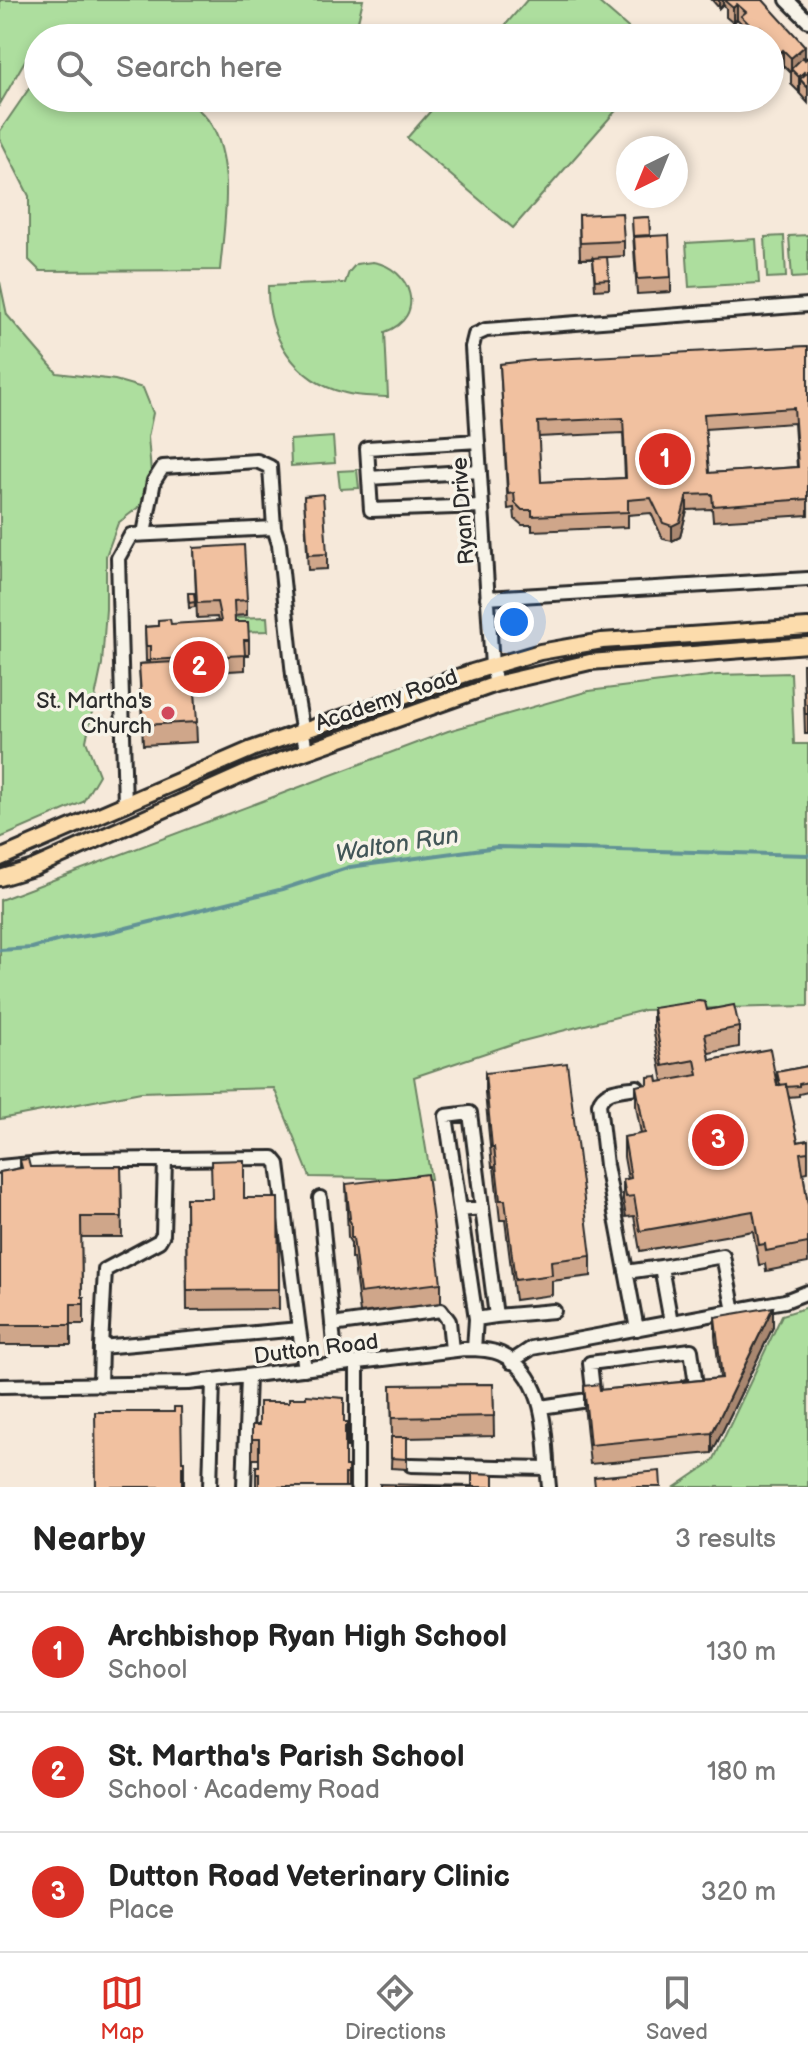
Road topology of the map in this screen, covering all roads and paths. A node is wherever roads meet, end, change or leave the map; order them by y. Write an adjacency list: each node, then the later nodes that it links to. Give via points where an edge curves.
1 (787, 0): 2 (street)
2 (808, 21)
3 (808, 305): 4 (street, Ryan Drive, via 486,330 475,335 472,347)
4 (478, 441): 5 (street, Ryan Drive); 6 (street, via 367,448)
5 (480, 471): 6 (street); 7 (street, Ryan Drive)
6 (369, 478): 7 (street, via 371,510)
7 (482, 506): 11 (street, Ryan Drive)
8 (274, 528): 9 (street); 9 (street, via 270,467 257,461 163,467 154,481); 16 (street)
9 (144, 534): 18 (street, via 131,535 118,558)
10 (808, 579): 11 (street)
11 (487, 598): 14 (street, Ryan Drive)
12 (808, 627): 14 (main road, Academy Road, via 602,641)
13 (808, 645): 15 (main road, Academy Road, via 590,662)
14 (492, 666): 15 (street, Ryan Drive); 16 (main road, Academy Road)
15 (496, 684): 17 (main road, Academy Road)
16 (301, 732): 17 (street); 18 (main road, Academy Road)
17 (306, 751): 19 (main road, Academy Road)
18 (125, 805): 19 (main road); 20 (main road, Academy Road)
19 (134, 824): 21 (main road, Academy Road)
20 (0, 858)
21 (0, 878)
22 (637, 1087): 29 (street, via 608,1092 599,1104)
23 (165, 1159): 24 (street); 37 (street, via 276,1161); 39 (street, via 162,1238 105,1270)
24 (0, 1167)
25 (320, 1198): 36 (street)
26 (482, 1208): 27 (street); 27 (street, via 470,1113 446,1116); 33 (street)
27 (460, 1210): 34 (street)
28 (661, 1267): 29 (street); 32 (street, via 723,1256); 35 (street)
29 (626, 1272): 38 (street)
30 (808, 1292): 32 (street)
31 (554, 1311): 33 (street)
32 (734, 1311): 35 (street)
33 (496, 1316): 34 (street)
34 (476, 1319): 40 (street)
35 (671, 1322): 38 (street)
36 (332, 1325): 41 (street, via 441,1310 449,1321); 44 (street)
37 (299, 1329): 39 (street); 45 (street)
38 (637, 1329): 42 (street, via 532,1348)
39 (101, 1347): 48 (street)
40 (474, 1349): 41 (street, Dutton Road); 42 (street, Dutton Road, via 501,1354)
41 (452, 1350): 43 (street, Dutton Road)
42 (511, 1362): 53 (street, via 533,1383)
43 (357, 1363): 44 (street, Dutton Road); 58 (street)
44 (336, 1365): 45 (street, Dutton Road)
45 (305, 1369): 46 (street, Dutton Road)
46 (248, 1377): 47 (street, Dutton Road); 57 (street)
47 (213, 1380): 48 (street, Dutton Road); 56 (street)
48 (100, 1385): 49 (street, Dutton Road)
49 (0, 1386)
50 (667, 1389): 52 (street, via 696,1385 691,1350 590,1363)
51 (609, 1397): 52 (street)
52 (594, 1399): 53 (street)
53 (541, 1407): 55 (street)
54 (411, 1465): 55 (street)
55 (548, 1476)
56 (210, 1487)
57 (244, 1487)
58 (357, 1487)

